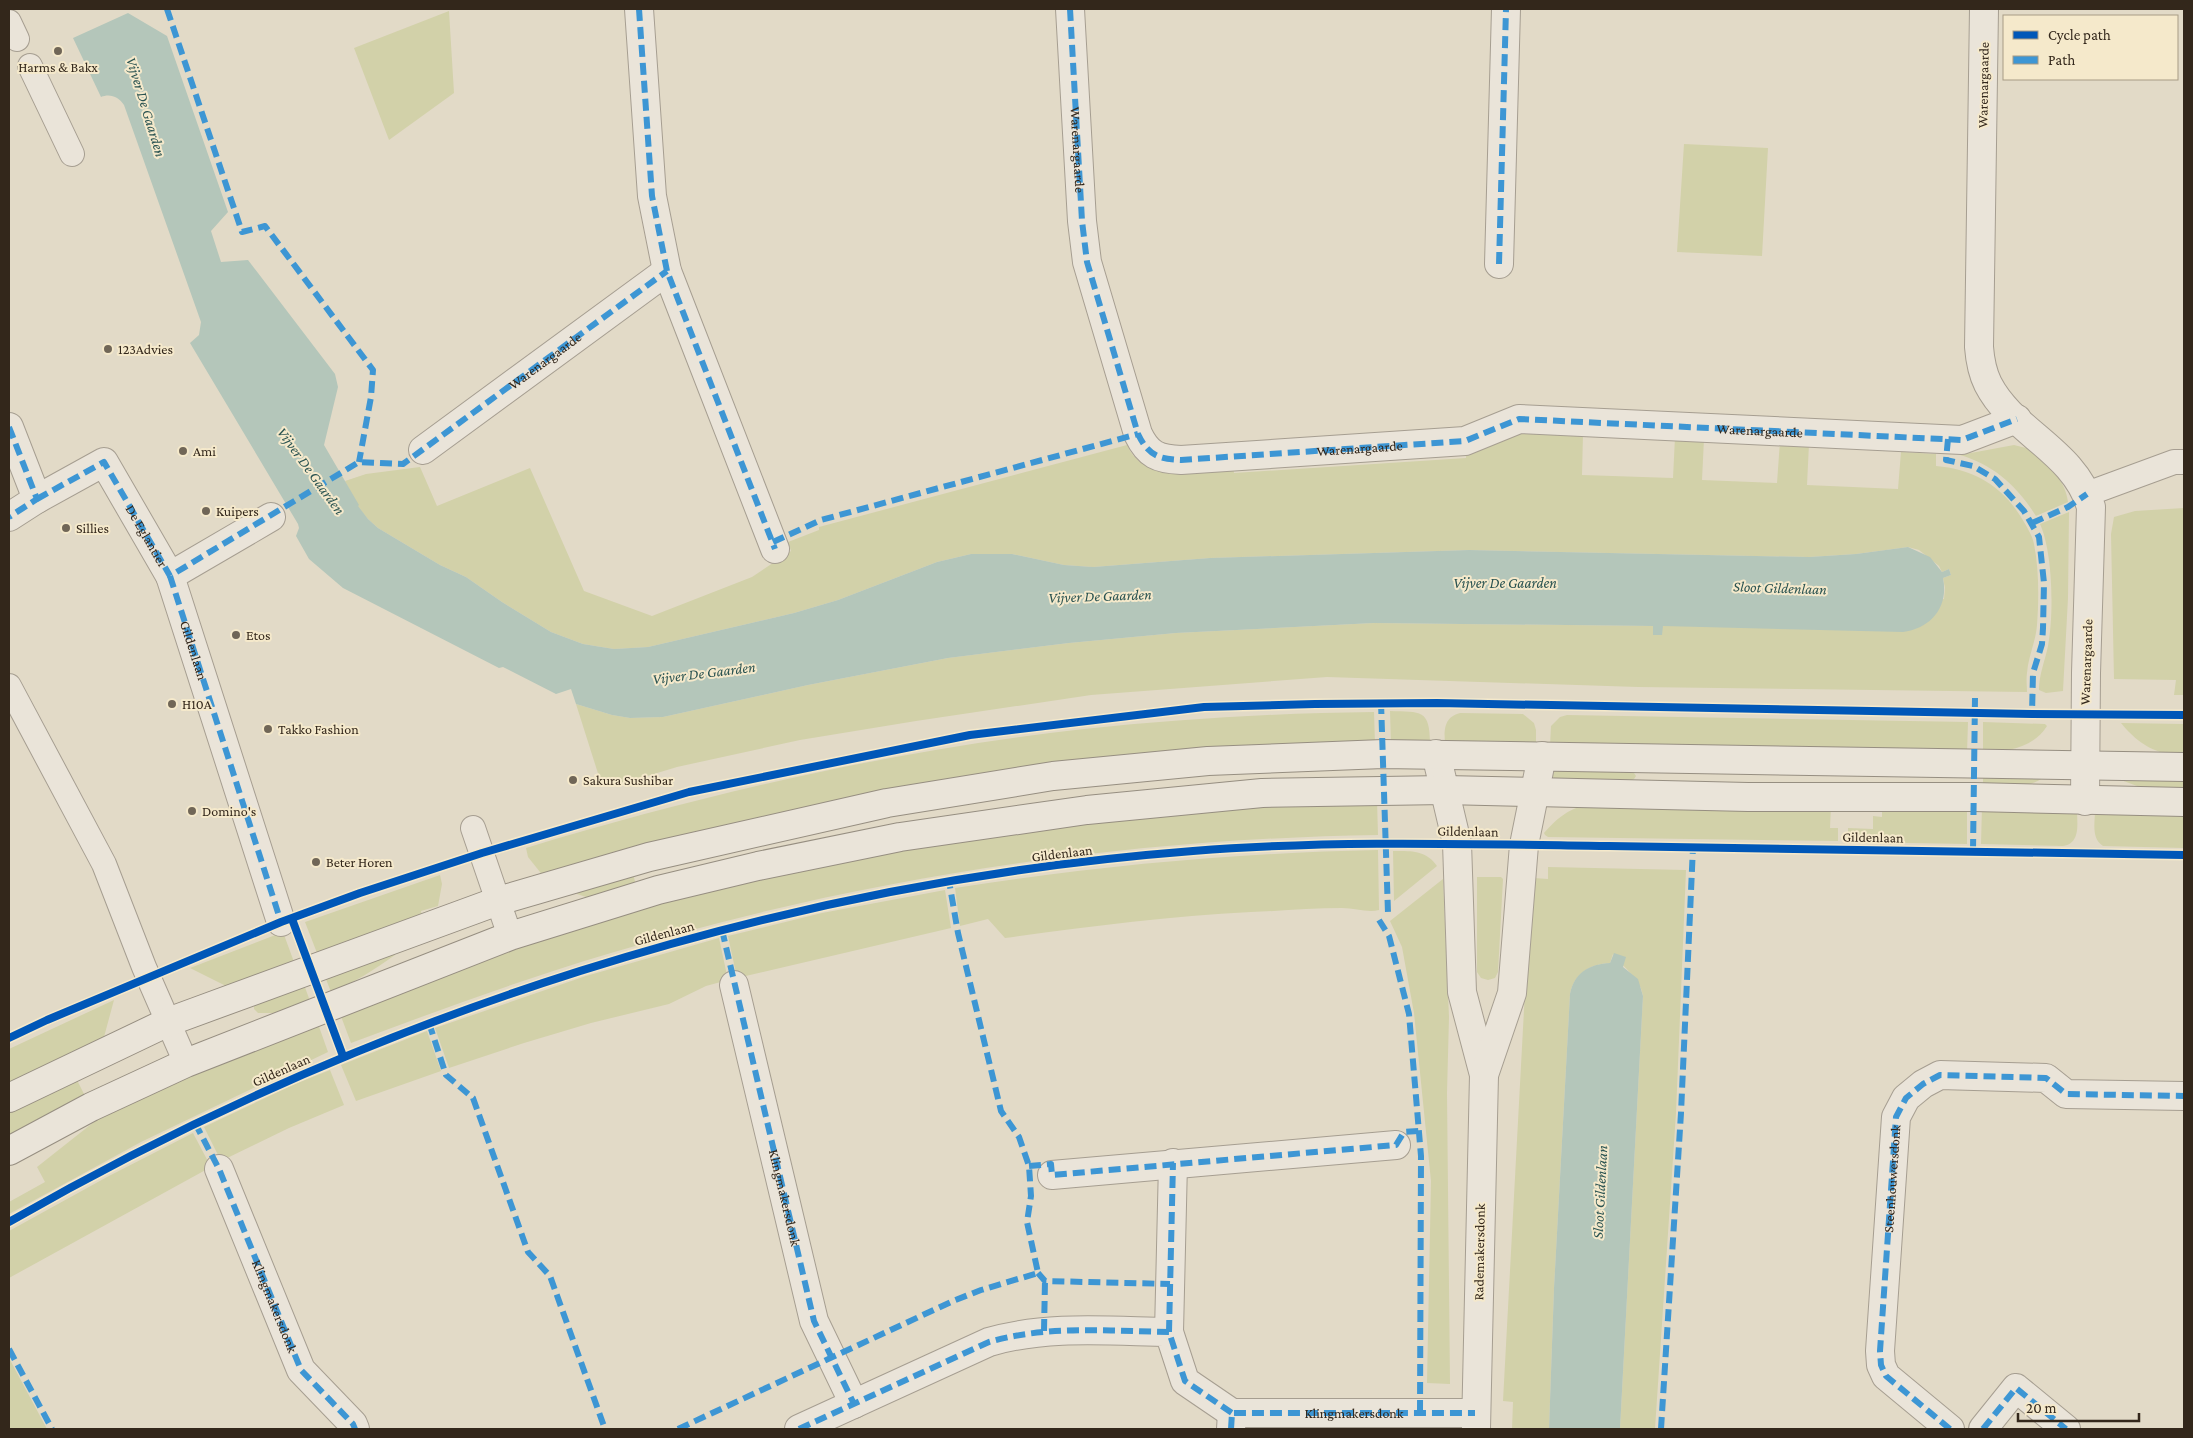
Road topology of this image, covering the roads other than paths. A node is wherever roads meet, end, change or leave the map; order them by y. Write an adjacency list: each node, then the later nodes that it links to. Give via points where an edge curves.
1 (639, 9): 8 (street, via 652,196)
2 (1070, 9): 9 (street, Warenargaarde, via 1087,262 1138,434 1145,447 1155,455 1181,460 1465,441 1519,419 1962,440)
3 (1506, 9): 7 (street)
4 (1984, 9): 9 (street, Warenargaarde, via 1979,346 1981,366 1993,393)
5 (30, 66): 6 (lane)
6 (72, 154)
7 (1498, 264)
8 (667, 270): 11 (street, Warenargaarde); 17 (street)
9 (2017, 419): 13 (street, Warenargaarde, via 2078,477)
10 (9, 427): 14 (street)
11 (423, 450)
12 (2184, 462): 13 (lane, via 2174,462)
13 (2087, 494): 22 (street, Warenargaarde, via 2091,521)
14 (36, 499): 16 (street, De Eglantier); 18 (street, De Eglantier, via 104,462)
15 (271, 516): 18 (street, De Eglantier)
16 (9, 517)
17 (775, 549)
18 (170, 576): 30 (street, Gildenlaan)
19 (9, 686): 33 (lane, via 104,864)
20 (1436, 754): 21 (street); 24 (street, Rademakersdonk); 29 (street, via 1315,755 1208,761 1053,776 887,803 649,858)
21 (1542, 756): 22 (street); 25 (street, Rademakersdonk)
22 (2085, 766): 23 (street); 26 (street, Warenargaarde)
23 (2184, 767)
24 (1445, 790): 25 (street); 31 (street, via 1262,793 1087,810 900,837 658,890); 35 (street, Rademakersdonk, via 1457,843 1462,992)
25 (1536, 791): 26 (street); 35 (street, Rademakersdonk, via 1524,845 1512,993)
26 (2085, 801): 27 (street)
27 (2184, 802)
28 (474, 828): 29 (lane)
29 (498, 900): 31 (lane); 33 (street)
30 (281, 922)
31 (510, 936): 34 (street)
32 (734, 985): 44 (street, Klingmakersdonk, via 814,1321)
33 (168, 1022): 34 (lane); 37 (street)
34 (186, 1063): 39 (street, via 90,1107)
35 (1484, 1075): 46 (street, Rademakersdonk)
36 (2184, 1096): 49 (street, Steenhouwersdonk, via 2066,1094 2046,1078 1940,1075 1906,1098 1896,1117 1881,1365 1886,1376)
37 (9, 1098)
38 (1396, 1145): 40 (street)
39 (9, 1151)
40 (1173, 1163): 42 (street); 43 (street, Klingmakersdonk)
41 (219, 1169): 47 (street, Klingmakersdonk, via 301,1370)
42 (1052, 1175)
43 (1169, 1332): 44 (street, via 1044,1331 1015,1334 988,1342); 45 (street, Klingmakersdonk, via 1185,1381)
44 (854, 1404): 48 (street)
45 (1231, 1421): 46 (street, Klingmakersdonk)
46 (1475, 1421)
47 (355, 1429)
48 (799, 1429)
49 (1950, 1429)
50 (1982, 1429): 51 (street, via 2016,1388)
51 (2066, 1429)

